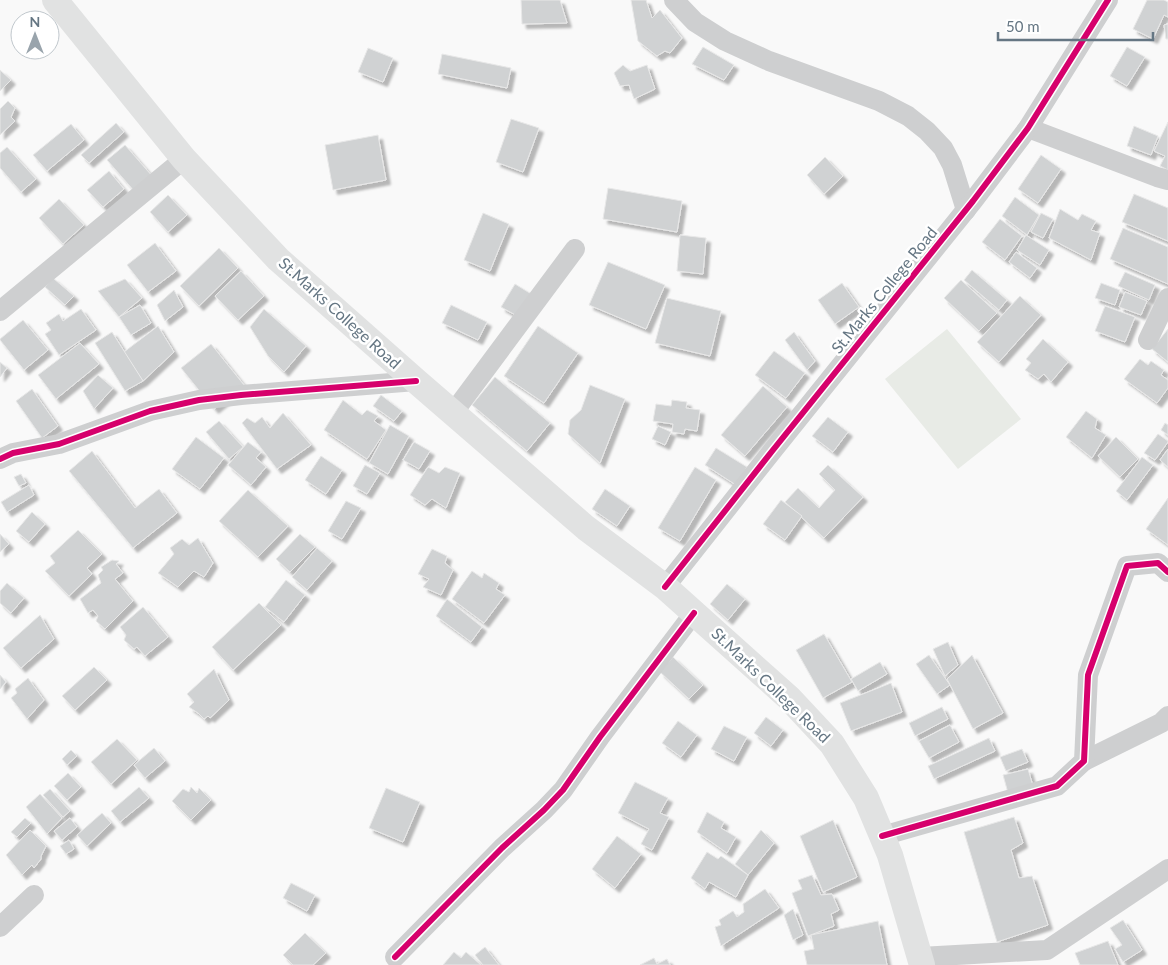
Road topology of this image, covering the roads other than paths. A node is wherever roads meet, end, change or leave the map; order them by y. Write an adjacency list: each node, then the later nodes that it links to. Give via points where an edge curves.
1 (55, 0): 5 (main road, St.Marks College Road)
2 (674, 0): 7 (street, via 695,22 725,41 769,61 879,101 908,116 943,148 952,165)
3 (1108, 0): 4 (street, St.Marks College Road)
4 (1028, 128): 6 (street); 7 (street, St.Marks College Road)
5 (184, 159): 10 (street); 12 (main road, St.Marks College Road, via 278,259)
6 (1168, 180)
7 (966, 210): 16 (street, St.Marks College Road)
8 (575, 249): 13 (street)
9 (1168, 298): 11 (street)
10 (0, 311)
11 (1148, 340)
12 (416, 381): 13 (main road, St.Marks College Road); 14 (street, via 199,400 150,411 59,444)
13 (453, 413): 16 (main road, St.Marks College Road, via 586,528)
14 (0, 459)
15 (1168, 572): 19 (street, via 1158,562 1127,566 1088,675)
16 (665, 587): 17 (main road, St.Marks College Road)
17 (694, 613): 20 (main road, St.Marks College Road, via 789,698 832,744 866,798); 24 (street, via 563,790)
18 (1168, 716): 19 (street, via 1161,723)
19 (1084, 761): 20 (street, via 1057,786)
20 (882, 836): 25 (main road, St.Marks College Road)
21 (1168, 869): 25 (street, via 1047,950)
22 (34, 895): 23 (street)
23 (0, 927)
24 (395, 957)
25 (921, 961)

